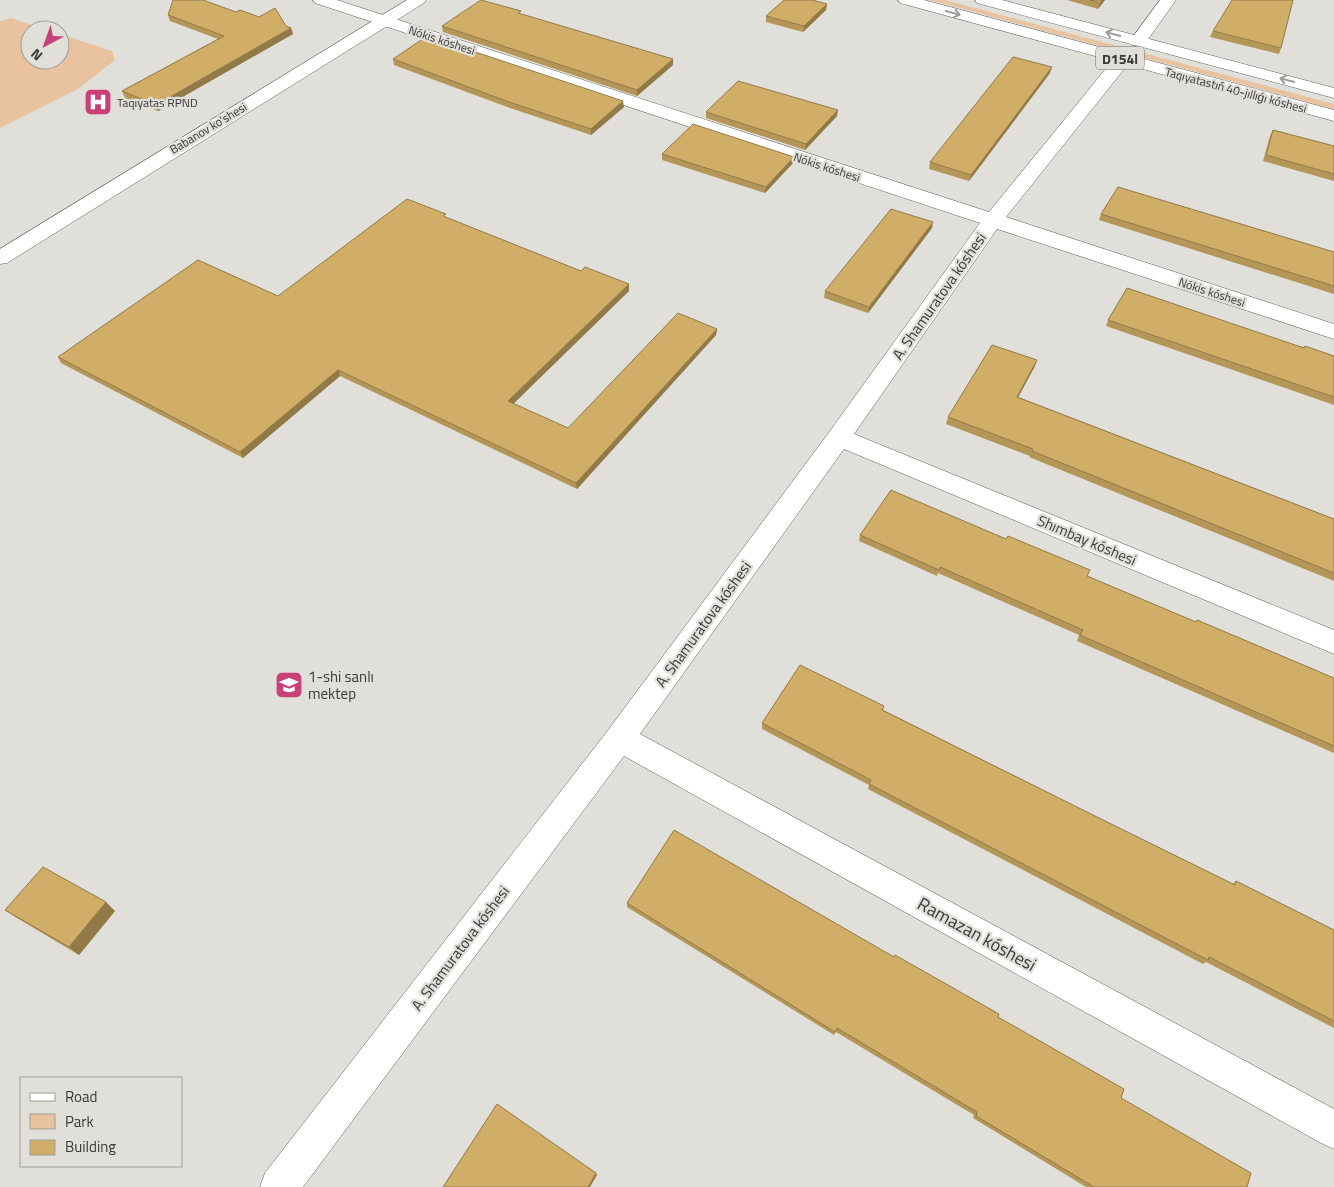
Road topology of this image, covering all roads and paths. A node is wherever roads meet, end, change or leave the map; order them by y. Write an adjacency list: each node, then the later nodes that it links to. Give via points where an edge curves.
1 (321, 0): 6 (street, Nókis kóshesi)
2 (418, 0): 6 (street, Babanov ko'shesi)
3 (906, 0): 7 (street, Taqıyatastıń 40-jıllıǵı kóshesi / D154l, one-way to 7)
4 (983, 0): 7 (street, Taqıyatastıń 40-jıllıǵı kóshesi / D154l, one-way to 4)
5 (1168, 0): 7 (street, A. Shamuratova kóshesi)
6 (384, 21): 10 (street, Nókis kóshesi); 11 (street, Babanov ko'shesi)
7 (1131, 50): 8 (street, Taqıyatastıń 40-jıllıǵı kóshesi / D154l, one-way to 7); 9 (street, Taqıyatastıń 40-jıllıǵı kóshesi / D154l); 10 (street, A. Shamuratova kóshesi)
8 (1334, 93)
9 (1334, 116)
10 (992, 221): 12 (street, Nókis kóshesi); 13 (street, A. Shamuratova kóshesi)
11 (0, 258)
12 (1334, 332)
13 (839, 437): 14 (street, Shımbay kóshesi); 15 (street, A. Shamuratova kóshesi)
14 (1334, 642)
15 (620, 738): 16 (street, Ramazan kóshesi); 17 (street, A. Shamuratova kóshesi)
16 (1334, 1130)
17 (286, 1184)

